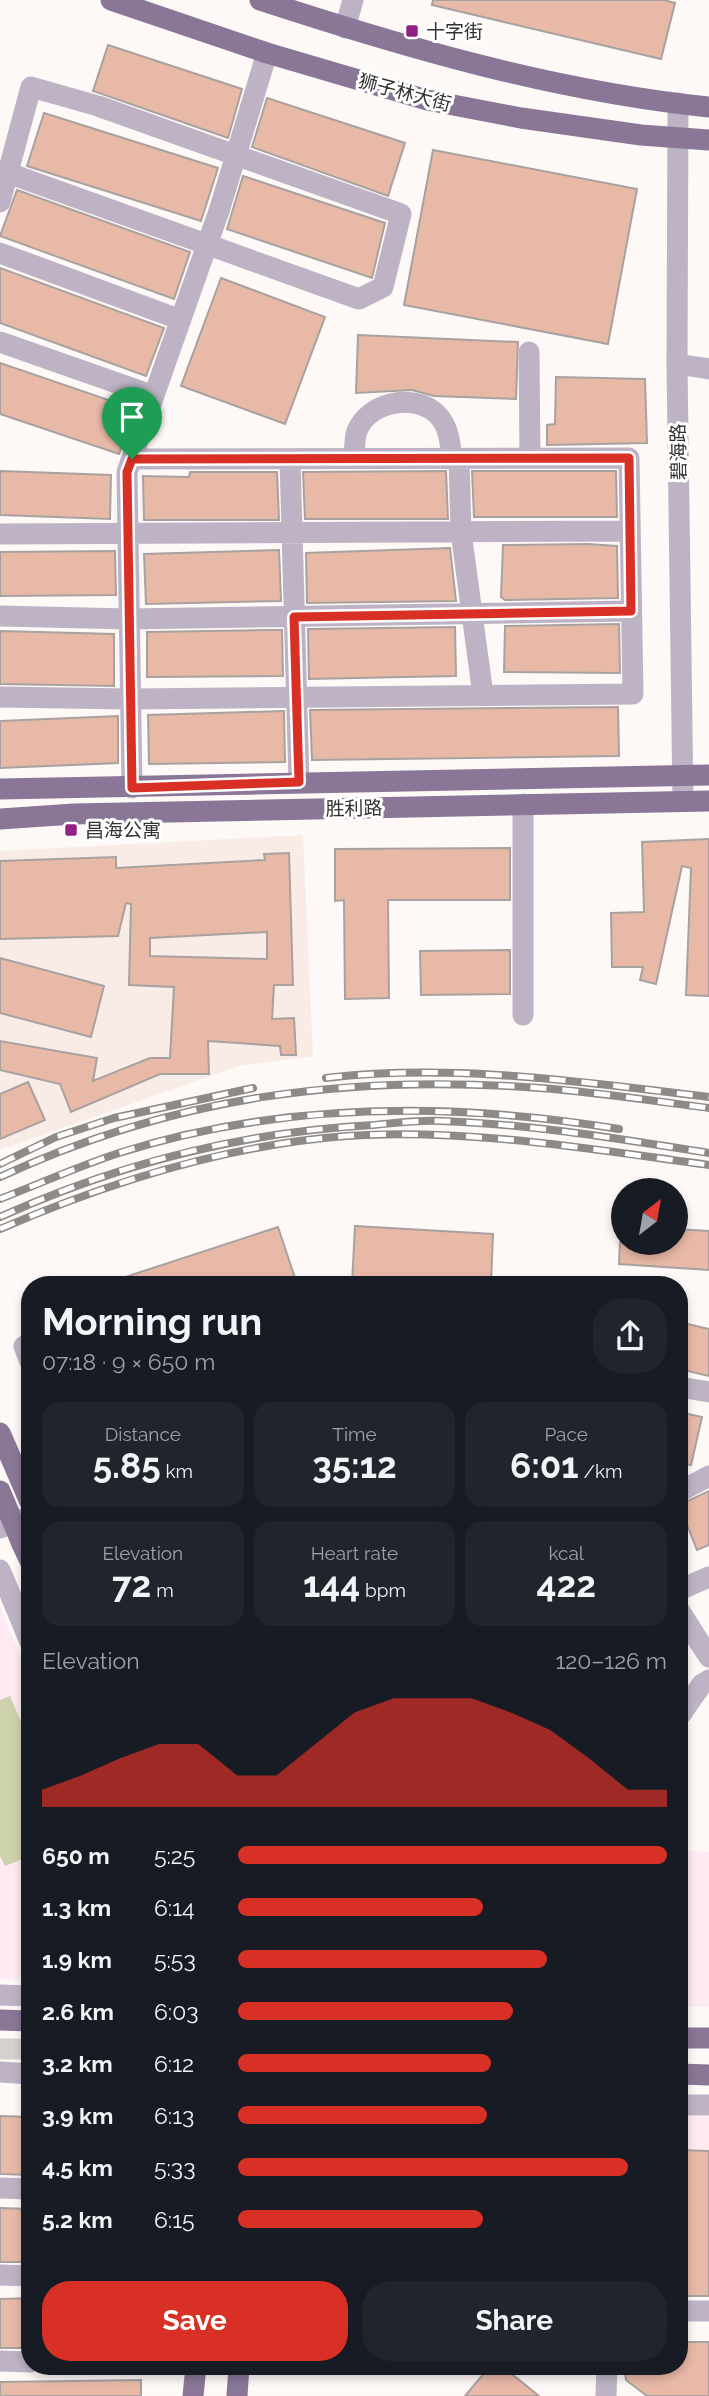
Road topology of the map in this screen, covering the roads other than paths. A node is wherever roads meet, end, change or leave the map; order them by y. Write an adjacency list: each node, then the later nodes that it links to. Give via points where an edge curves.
1 (111, 0): 7 (main road, 狮子林大街)
2 (260, 0): 5 (main road)
3 (273, 0): 5 (main road)
4 (353, 0): 6 (street)
5 (293, 11): 6 (main road)
6 (345, 28): 8 (main road, via 528,79)
7 (267, 52): 10 (main road, 狮子林大街, via 428,100 521,118); 12 (street)
8 (678, 103): 9 (main road); 10 (street, 碧海路)
9 (709, 107)
10 (677, 136): 11 (main road, 狮子林大街); 20 (street, 碧海路)
11 (709, 140)
12 (236, 154): 13 (street, via 31,87); 15 (street); 15 (street, via 401,214 383,287 359,299)
13 (8, 173): 14 (street); 15 (street)
14 (0, 202)
15 (207, 244): 17 (street)
16 (0, 253): 17 (street)
17 (181, 320): 22 (street)
18 (0, 342): 22 (street)
19 (529, 352): 26 (street)
20 (677, 364): 21 (street); 43 (street, 碧海路)
21 (709, 369)
22 (154, 396): 27 (street)
23 (290, 458): 24 (street); 27 (street); 31 (street)
24 (354, 458): 25 (street); 25 (street, via 357,432 370,412 390,403 412,403 432,410 447,428)
25 (455, 458): 26 (street); 29 (street)
26 (530, 458): 28 (street, via 629,458)
27 (132, 459): 30 (street, via 127,472)
28 (630, 531): 29 (street); 33 (street)
29 (461, 532): 31 (street); 34 (street)
30 (128, 533): 31 (street); 32 (street); 37 (street)
31 (292, 533): 36 (street)
32 (0, 534)
33 (631, 611): 34 (street); 38 (street, via 633,694)
34 (472, 614): 36 (street); 38 (street)
35 (0, 616): 37 (street)
36 (294, 617): 37 (street); 40 (street)
37 (129, 619): 41 (street)
38 (483, 695): 40 (street)
39 (0, 697): 41 (street)
40 (296, 697): 41 (street); 44 (street)
41 (130, 699): 45 (street)
42 (709, 775): 43 (main road, 胜利路)
43 (682, 776): 44 (main road, 胜利路); 47 (street, 碧海路)
44 (299, 782): 45 (main road, 胜利路)
45 (132, 788): 46 (main road, 胜利路)
46 (0, 789)
47 (683, 801): 48 (main road, 胜利路); 49 (main road, 胜利路)
48 (709, 801)
49 (523, 804): 50 (main road, 胜利路); 51 (street)
50 (0, 819)
51 (523, 1015)
52 (688, 1388): 53 (street)
53 (709, 1392)
54 (0, 1433): 56 (main road)
55 (709, 1476): 57 (street)
56 (21, 1481)
57 (688, 1487)
58 (0, 1491): 61 (main road, bridge)
59 (21, 1520): 60 (street)
60 (0, 1528)
61 (21, 1540)
62 (0, 1570): 65 (street)
63 (709, 1577): 64 (street)
64 (688, 1586)
65 (21, 1620)
66 (688, 1626): 67 (street)
67 (709, 1657)
68 (709, 1680): 69 (street)
69 (688, 1704)
70 (0, 1995): 71 (street)
71 (21, 1996)
72 (0, 2020): 73 (main road)
73 (21, 2021)
74 (688, 2038): 75 (main road)
75 (709, 2038)
76 (0, 2072): 77 (street)
77 (21, 2073)
78 (688, 2074): 79 (main road)
79 (709, 2075)
80 (688, 2105): 81 (street)
81 (709, 2105)
82 (0, 2188): 83 (street)
83 (21, 2189)
84 (0, 2275): 85 (street)
85 (21, 2276)
86 (688, 2311): 87 (street)
87 (709, 2311)
88 (0, 2361): 89 (street)
89 (21, 2362)
90 (194, 2375): 93 (main road)
91 (238, 2375): 94 (main road)
92 (607, 2375): 95 (street)
93 (193, 2396)
94 (237, 2396)
95 (606, 2396)

